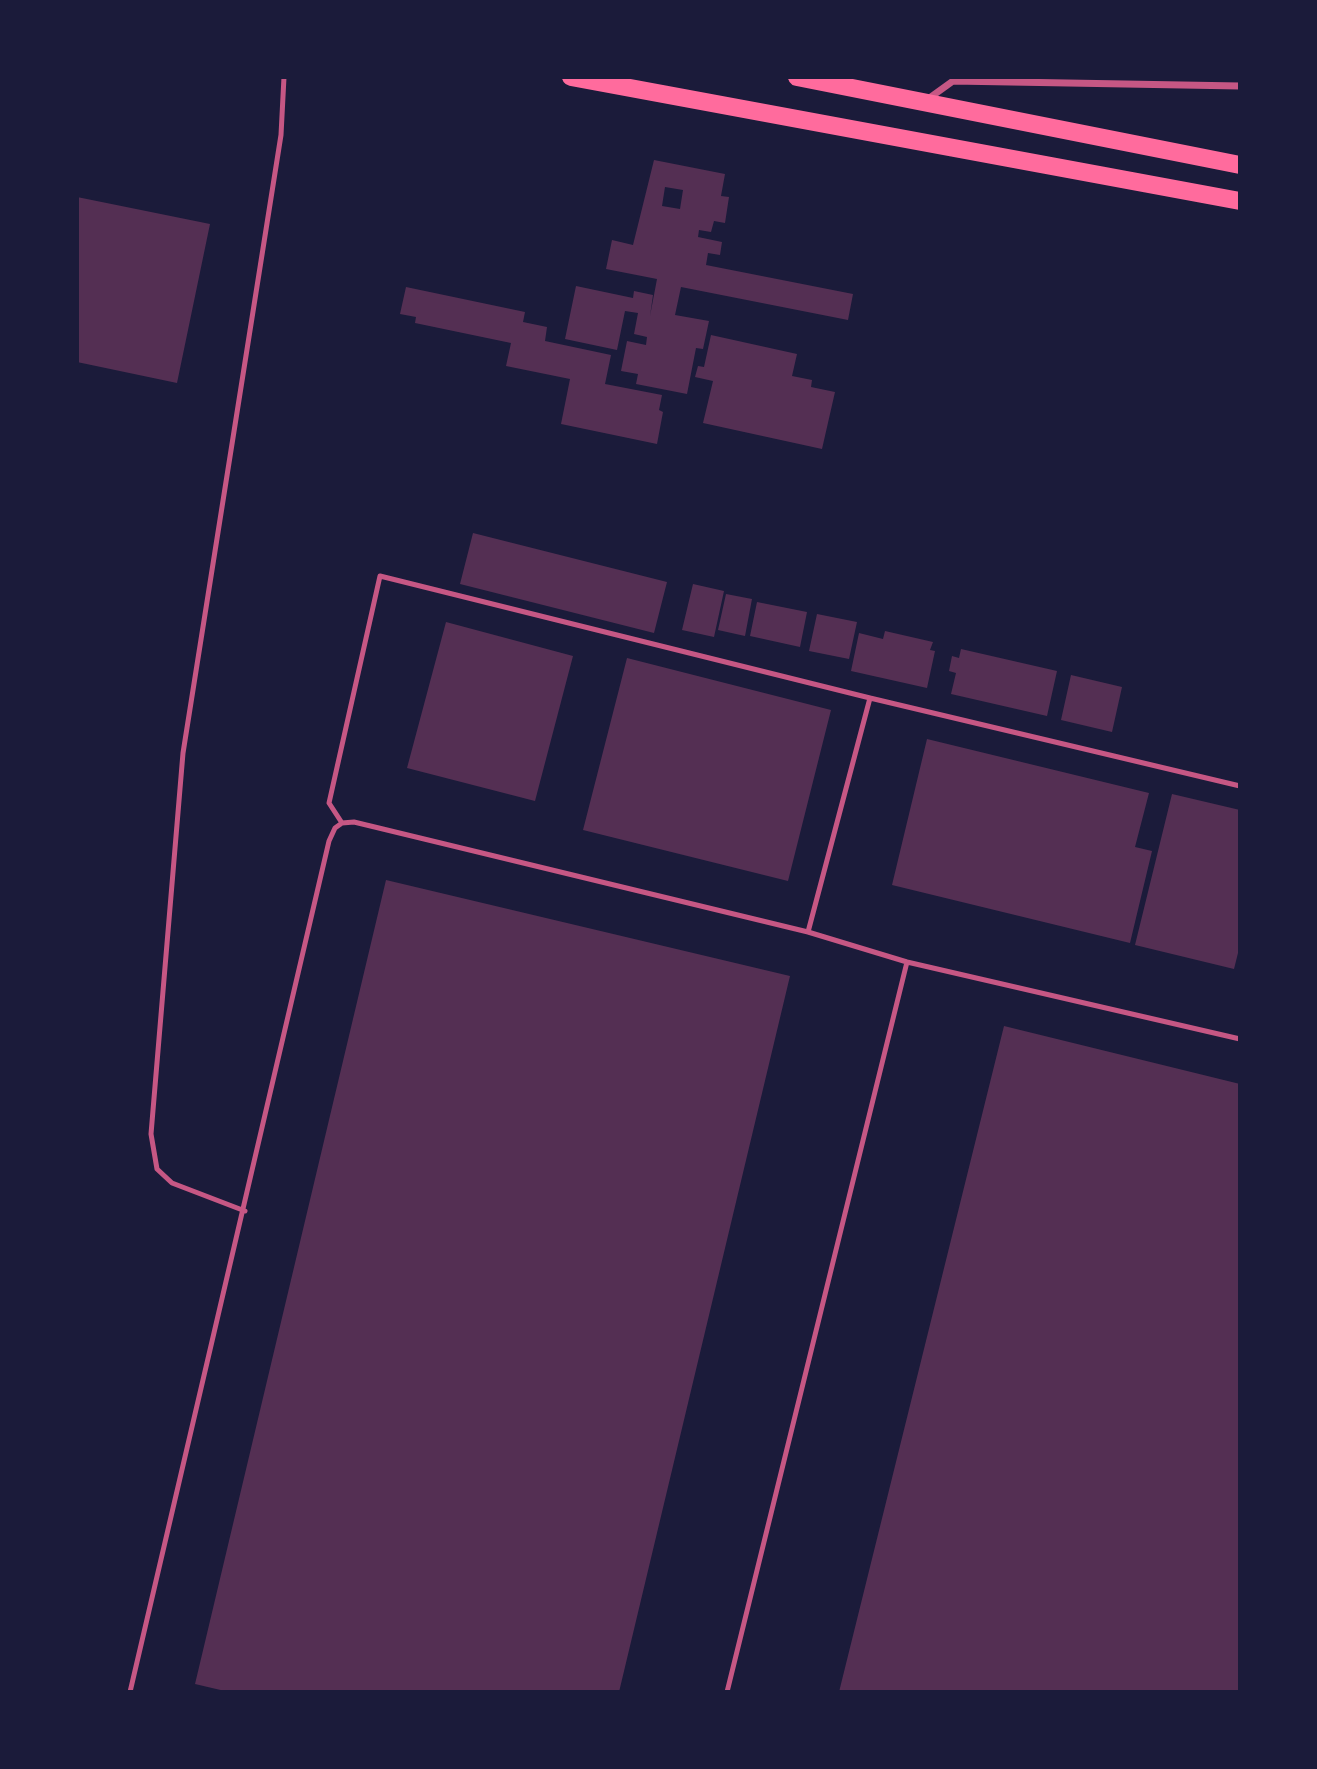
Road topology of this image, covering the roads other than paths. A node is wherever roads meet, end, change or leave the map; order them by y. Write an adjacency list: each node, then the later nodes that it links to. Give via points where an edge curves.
1 (284, 77): 14 (lane, via 281,135 183,753 151,1134 157,1169 172,1183)
2 (571, 77): 7 (main road)
3 (797, 77): 5 (main road)
4 (1240, 86): 5 (street, via 953,81)
5 (925, 102): 6 (main road)
6 (1240, 165)
7 (1240, 201)
8 (870, 698): 9 (lane); 10 (lane, via 380,576 329,803); 11 (lane)
9 (1240, 786)
10 (342, 823): 11 (lane, via 354,822); 14 (lane, via 329,841)
11 (808, 932): 12 (lane)
12 (907, 962): 13 (lane); 16 (lane)
13 (1240, 1039)
14 (245, 1211): 15 (lane)
15 (130, 1692)
16 (727, 1692)

